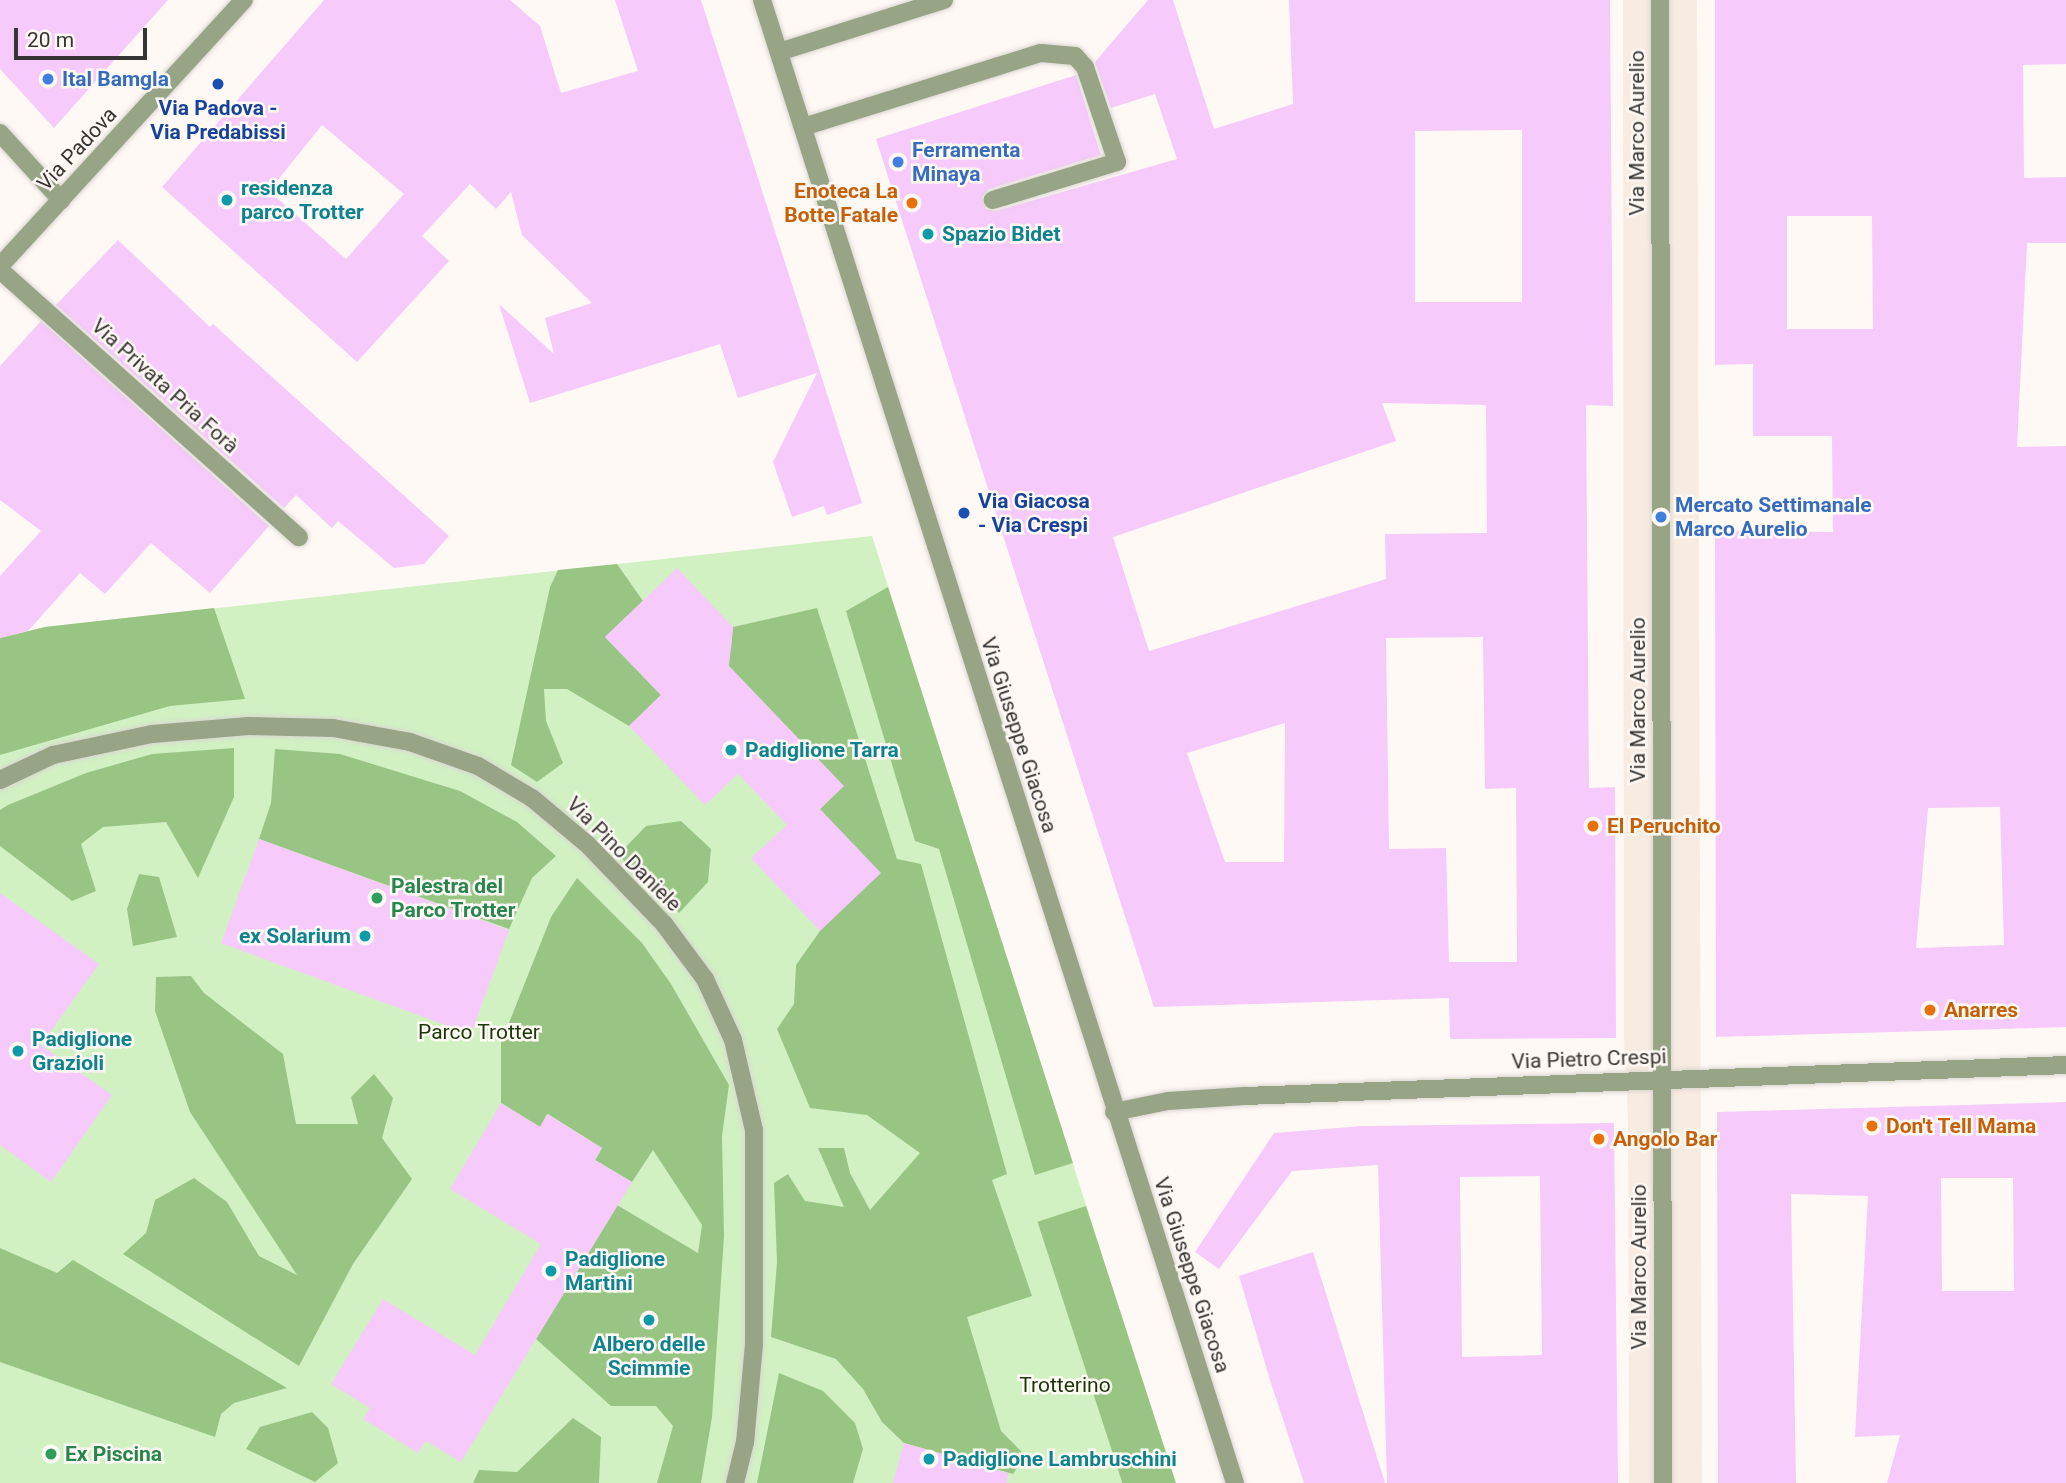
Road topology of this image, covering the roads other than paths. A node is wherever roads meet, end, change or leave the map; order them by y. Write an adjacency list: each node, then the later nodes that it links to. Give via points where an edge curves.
1 (244, 0): 8 (street, Via Padova)
2 (762, 0): 5 (street, Via Giuseppe Giacosa)
3 (1660, 0): 14 (street, Via Marco Aurelio)
4 (933, 2): 5 (street)
5 (779, 52): 6 (street, Via Giuseppe Giacosa)
6 (803, 127): 9 (street, via 1041,53 1075,56 1085,67 1117,162); 15 (street, Via Giuseppe Giacosa)
7 (0, 133): 8 (street)
8 (61, 200): 10 (street, Via Padova)
9 (993, 201)
10 (0, 268): 11 (street, Via Privata Pria Forà)
11 (299, 537)
12 (0, 780): 16 (street, Via Pino Daniele, via 53,755 152,734 249,726 334,728 410,741 478,766 532,798 588,845 664,924 705,979 733,1040 751,1117 757,1217 754,1344 745,1442)
13 (2066, 1065): 14 (street, Via Pietro Crespi)
14 (1661, 1079): 15 (street, Via Pietro Crespi, via 1168,1101); 18 (street, Via Marco Aurelio)
15 (1114, 1112): 17 (street, Via Giuseppe Giacosa)
16 (735, 1483)
17 (1235, 1483)
18 (1663, 1483)

